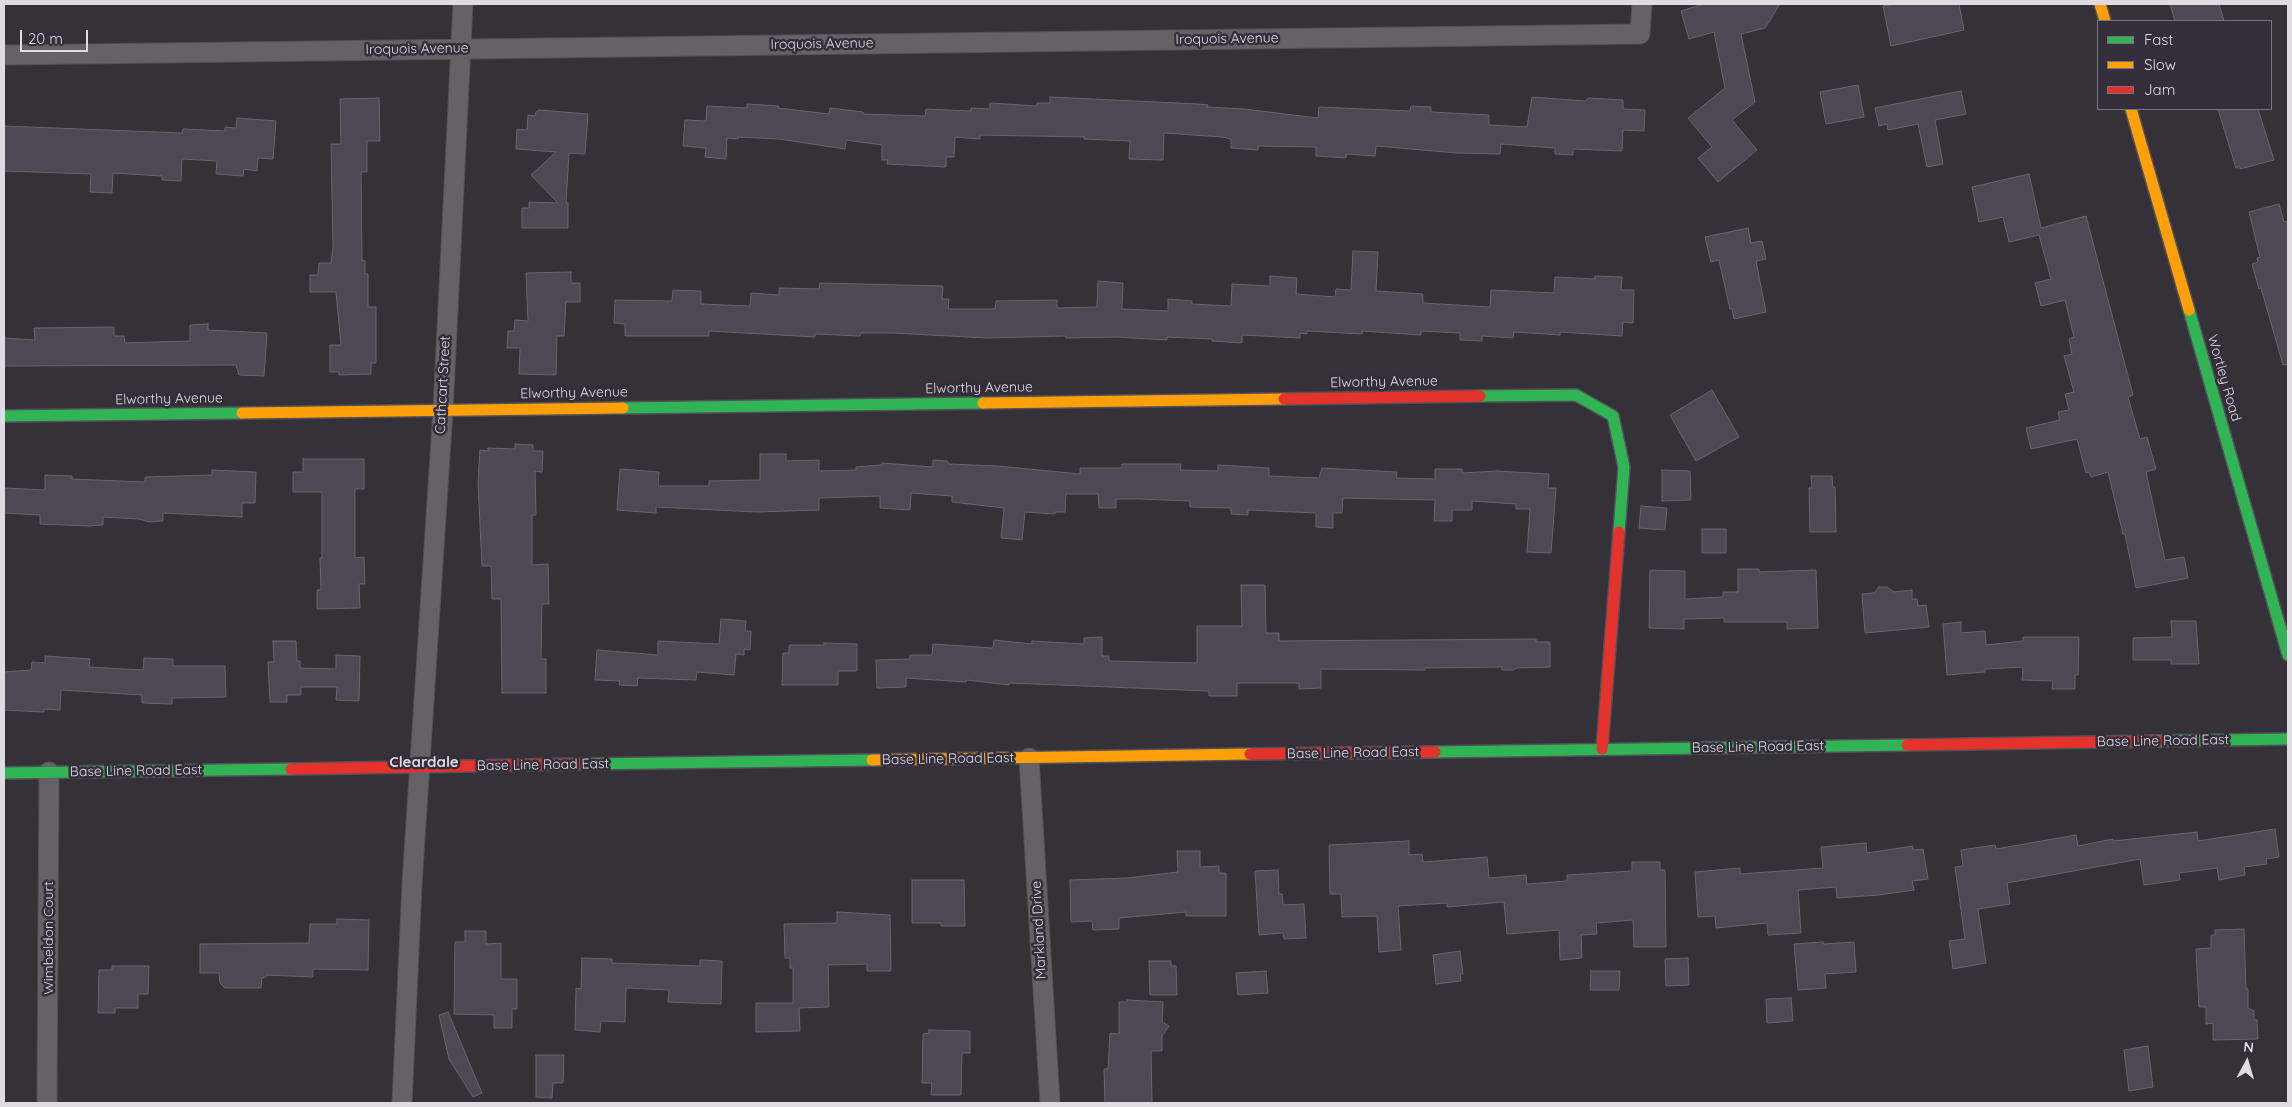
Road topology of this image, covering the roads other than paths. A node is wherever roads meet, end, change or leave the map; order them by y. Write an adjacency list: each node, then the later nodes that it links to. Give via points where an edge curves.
1 (463, 4): 5 (street, Cathcart Street)
2 (1642, 4): 5 (street, Iroquois Avenue, via 1640,34)
3 (2100, 4): 4 (street)
4 (2106, 20)
5 (460, 48): 6 (street, Iroquois Avenue); 8 (street, Cathcart Street)
6 (4, 55)
7 (2131, 110): 10 (street, Wortley Road)
8 (442, 410): 9 (street, Elworthy Avenue); 12 (street, Elworthy Avenue, via 1576,394 1613,416 1624,467); 14 (street, Cathcart Street)
9 (4, 416)
10 (2288, 655)
11 (2288, 739): 12 (street, Base Line Road East)
12 (1602, 749): 13 (street, Base Line Road East)
13 (1028, 758): 14 (street, Base Line Road East); 19 (street, Markland Drive)
14 (418, 767): 15 (street, Base Line Road East); 18 (street)
15 (49, 772): 16 (street, Base Line Road East); 17 (street, Wimbeldon Court)
16 (4, 773)
17 (48, 1103)
18 (402, 1103)
19 (1050, 1103)

